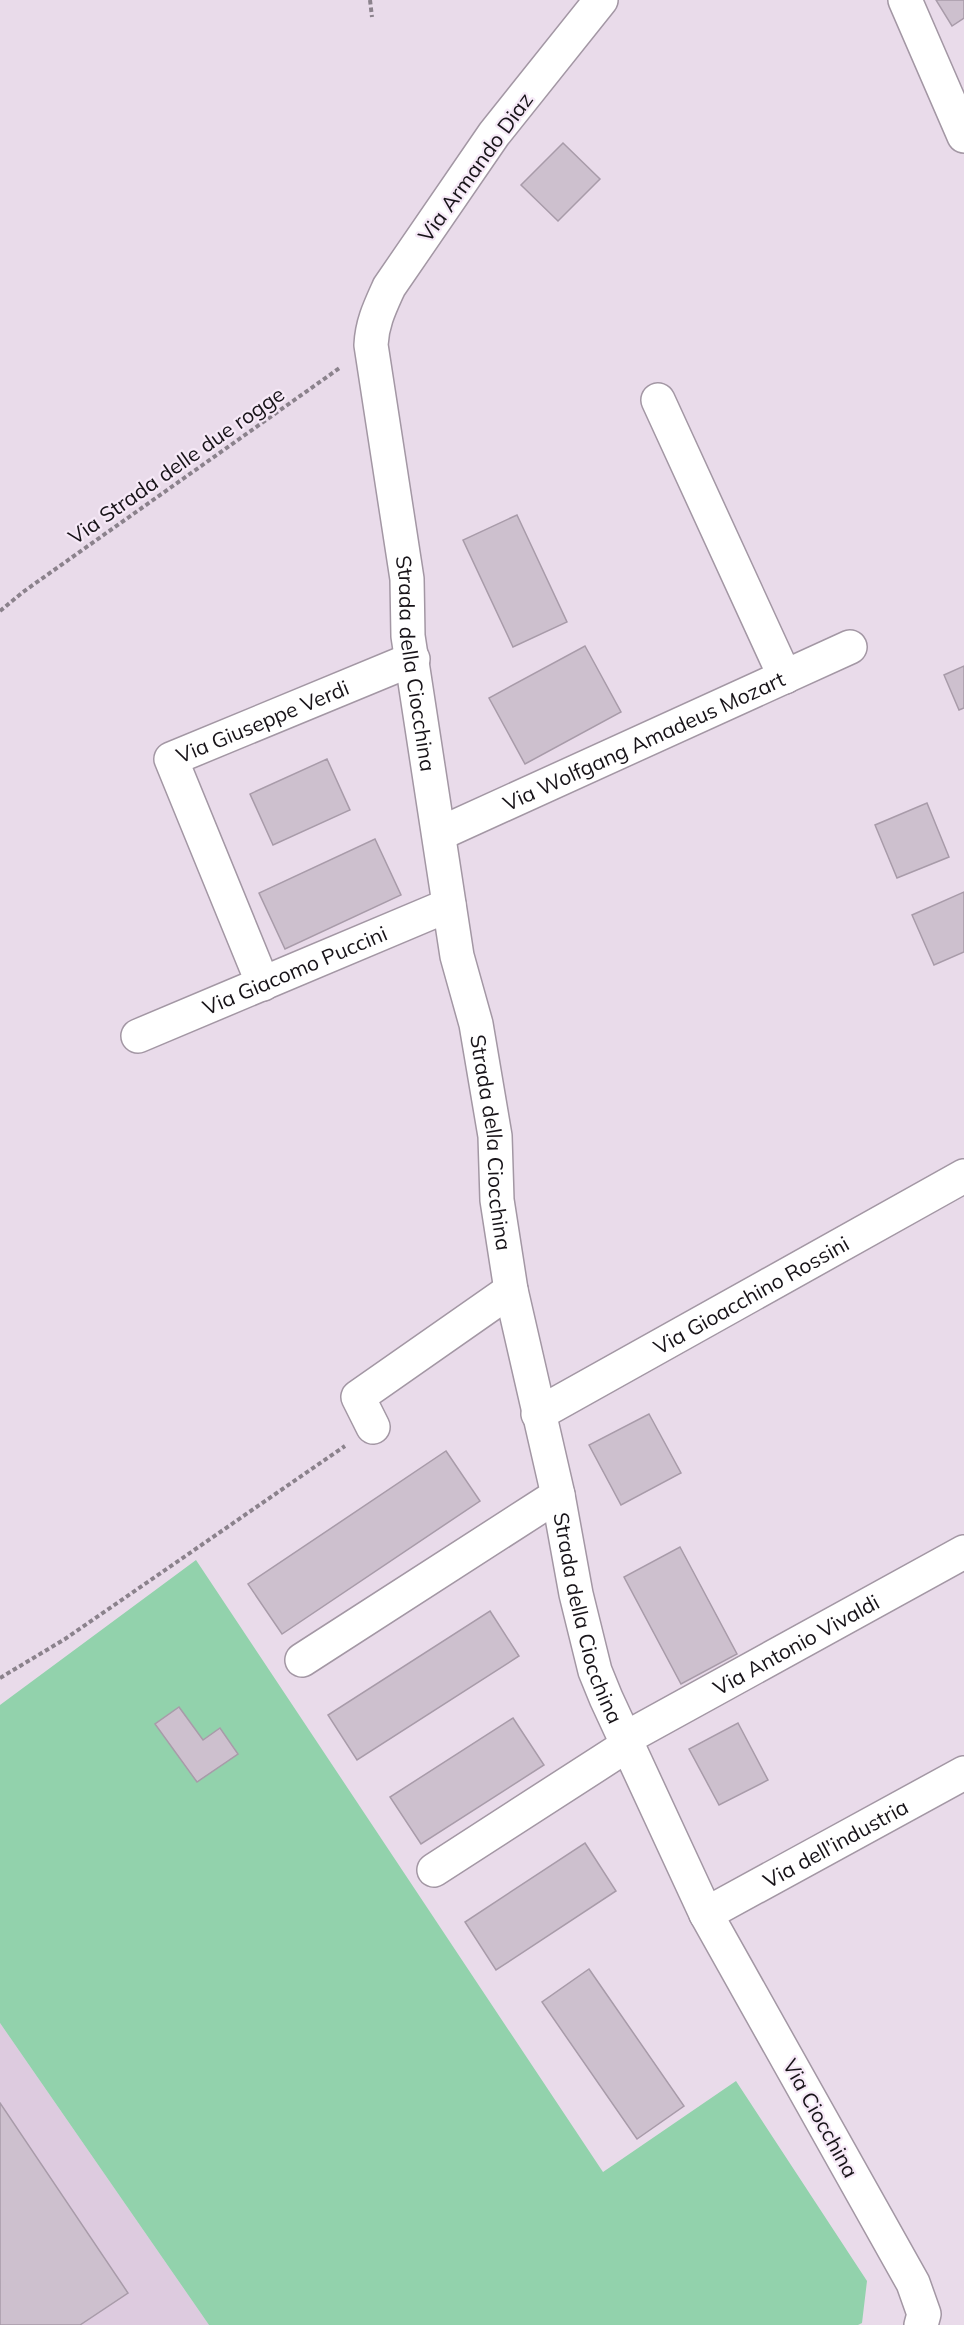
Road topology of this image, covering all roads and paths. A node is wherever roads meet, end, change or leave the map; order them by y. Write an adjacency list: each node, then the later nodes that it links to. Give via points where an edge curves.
1 (370, 0): 4 (path)
2 (601, 0): 7 (street, Via Armando Diaz, via 494,135 389,287 376,313)
3 (905, 0): 5 (street)
4 (372, 17)
5 (953, 78): 6 (street)
6 (964, 136)
7 (371, 345): 9 (path, Via Strada delle due rogge); 11 (street, Strada della Ciocchina, via 406,569 407,623)
8 (658, 400): 12 (street)
9 (0, 611)
10 (850, 647): 12 (street, Via Wolfgang Amadeus Mozart)
11 (413, 659): 13 (street, Strada della Ciocchina); 15 (street, Via Giuseppe Verdi, via 171,759)
12 (784, 677): 13 (street, Via Wolfgang Amadeus Mozart)
13 (439, 834): 14 (street, Strada della Ciocchina)
14 (449, 905): 15 (street, Via Giacomo Puccini); 18 (street, Strada della Ciocchina, via 459,965 478,1034 495,1136 497,1200)
15 (263, 984): 16 (street, Via Giacomo Puccini)
16 (138, 1036)
17 (964, 1176): 19 (street, Via Gioacchino Rossini)
18 (511, 1290): 19 (street, Strada della Ciocchina); 20 (street, via 358,1397)
19 (538, 1414): 21 (street, Strada della Ciocchina)
20 (373, 1427): 24 (path, via 64,1640)
21 (558, 1495): 23 (street); 25 (street, Strada della Ciocchina, via 588,1646 606,1698)
22 (964, 1552): 25 (street, Via Antonio Vivaldi)
23 (302, 1660)
24 (0, 1678)
25 (627, 1741): 27 (street, Via Antonio Vivaldi); 28 (street, Strada della Ciocchina)
26 (964, 1773): 28 (street, Via dell'industria)
27 (434, 1870)
28 (706, 1914): 29 (street, Via Ciocchina, via 913,2283 924,2314)
29 (921, 2325)

